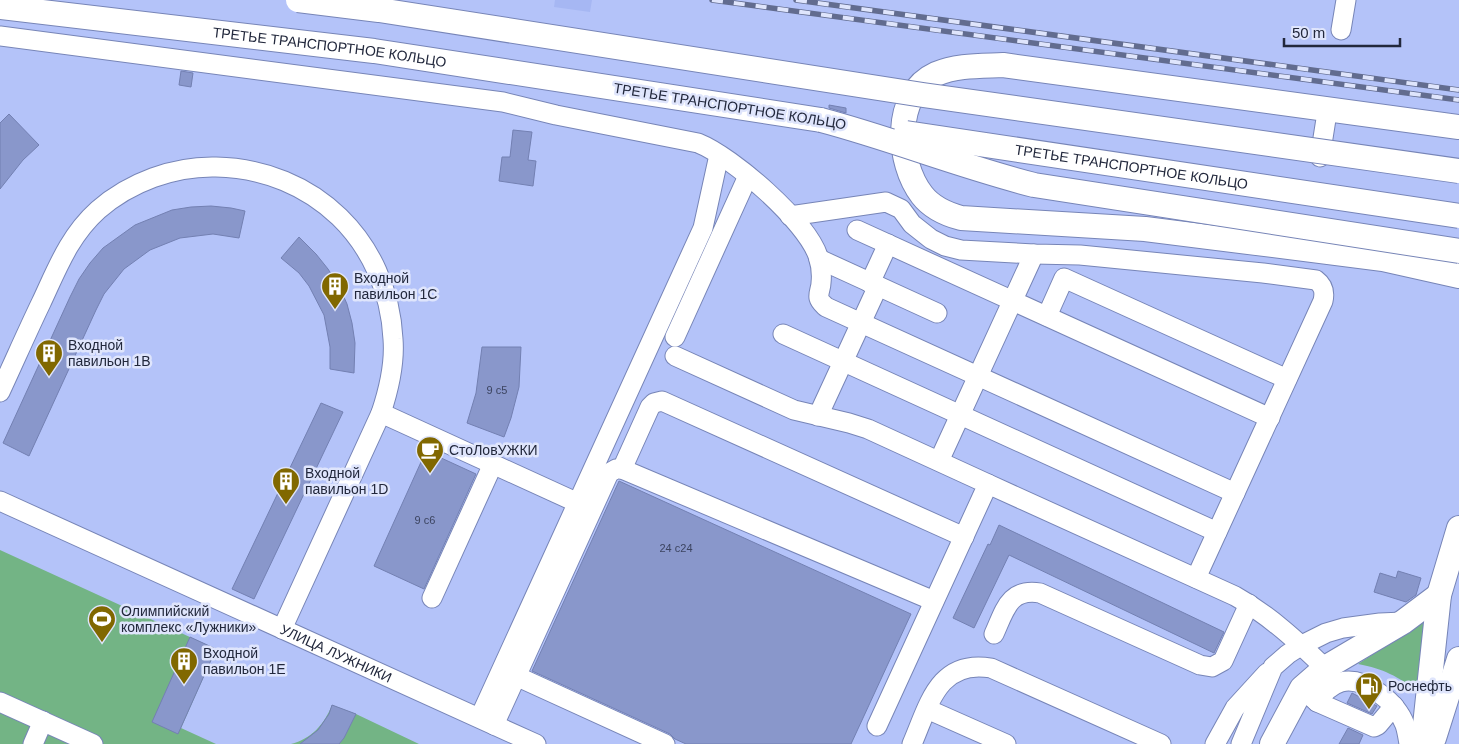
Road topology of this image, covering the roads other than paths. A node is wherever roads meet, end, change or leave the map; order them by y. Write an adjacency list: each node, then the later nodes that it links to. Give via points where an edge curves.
1 (298, 0): 11 (main road, bridge, via 923,95)
2 (1346, 0): 4 (street)
3 (0, 7): 7 (main road, ТРЕТЬЕ ТРАНСПОРТНОЕ КОЛЬЦО, via 374,50)
4 (1341, 30)
5 (0, 36): 9 (street, via 503,102 698,143)
6 (1326, 119): 10 (street)
7 (821, 120): 14 (main road, ТРЕТЬЕ ТРАНСПОРТНОЕ КОЛЬЦО, bridge); 17 (main road, bridge, via 1002,177 1034,184)
8 (1459, 127): 21 (main road, via 1003,65 963,66 934,75 916,89 905,112 904,133 906,161 922,196 940,211 961,218 1145,229 1383,258)
9 (719, 155): 12 (street); 45 (street, via 703,228)
10 (1320, 158)
11 (1459, 171)
12 (748, 176): 13 (street); 29 (street)
13 (790, 216): 18 (street, via 886,202 901,209 923,234 945,246 960,250); 20 (street, via 807,235)
14 (1459, 216)
15 (857, 230): 16 (street)
16 (888, 244): 23 (street); 24 (street)
17 (1459, 251)
18 (1034, 254): 19 (street); 24 (street)
19 (1075, 254): 22 (street); 33 (street, via 1316,280 1324,290 1323,301)
20 (819, 259): 23 (street); 27 (street, via 821,303)
21 (1459, 276)
22 (1064, 278): 26 (street); 33 (street)
23 (874, 284): 25 (street); 27 (street)
24 (1012, 301): 26 (street); 32 (street)
25 (936, 313)
26 (1047, 316): 38 (street)
27 (861, 323): 31 (street); 32 (street)
28 (783, 334): 31 (street)
29 (674, 337)
30 (675, 356): 37 (street, via 794,410)
31 (843, 362): 36 (street); 37 (street)
32 (978, 376): 36 (street); 43 (street)
33 (1287, 379): 38 (street)
34 (0, 392): 35 (street, via 70,242 99,209 125,191 159,175 203,167 237,167 273,176 306,191 323,202 352,230 366,249 384,289 393,340 390,376)
35 (381, 413): 40 (street); 55 (street)
36 (960, 415): 39 (street); 47 (street)
37 (818, 416): 39 (street, via 868,429)
38 (1270, 418): 43 (street)
39 (939, 461): 42 (street)
40 (493, 464): 45 (street); 51 (street)
41 (622, 469): 48 (street, via 650,407 662,401); 52 (street); 61 (street, via 609,473)
42 (988, 484): 48 (street); 49 (street)
43 (1235, 493): 47 (street)
44 (0, 501): 55 (street, УЛИЦА ЛУЖНИКИ)
45 (578, 503): 67 (street)
46 (1459, 528): 50 (main road)
47 (1217, 532): 49 (street)
48 (964, 537): 52 (street)
49 (1196, 578): 53 (street)
50 (1439, 595): 54 (main road); 80 (main road)
51 (432, 598)
52 (934, 601): 68 (street)
53 (1249, 604): 56 (street, via 1223,661 1212,666 1200,666 1030,591 1009,602); 57 (street)
54 (1403, 622): 57 (street, via 1343,628); 60 (main road)
55 (282, 629): 67 (street, УЛИЦА ЛУЖНИКИ)
56 (994, 634)
57 (1302, 645): 59 (street); 60 (street)
58 (1459, 659): 81 (main road)
59 (1273, 666): 76 (street, via 1235,708); 77 (street)
60 (1325, 668): 62 (main road)
61 (516, 676): 67 (street); 72 (street)
62 (1310, 695): 64 (street, via 1341,682 1357,682 1378,691); 64 (street, via 1374,727); 78 (main road)
63 (0, 702): 66 (street)
64 (1394, 706): 79 (street, via 1405,724)
65 (927, 709): 73 (street); 74 (street); 75 (street, via 944,678 965,667 979,666 991,668)
66 (43, 721): 69 (street); 70 (street)
67 (487, 721): 71 (street, УЛИЦА ЛУЖНИКИ)
68 (877, 726)
69 (33, 744)
70 (93, 744)
71 (536, 744)
72 (665, 744)
73 (912, 744)
74 (1006, 744)
75 (1161, 744)
76 (1215, 744)
77 (1241, 744)
78 (1272, 744)
79 (1409, 744)
80 (1423, 744)
81 (1432, 744)

